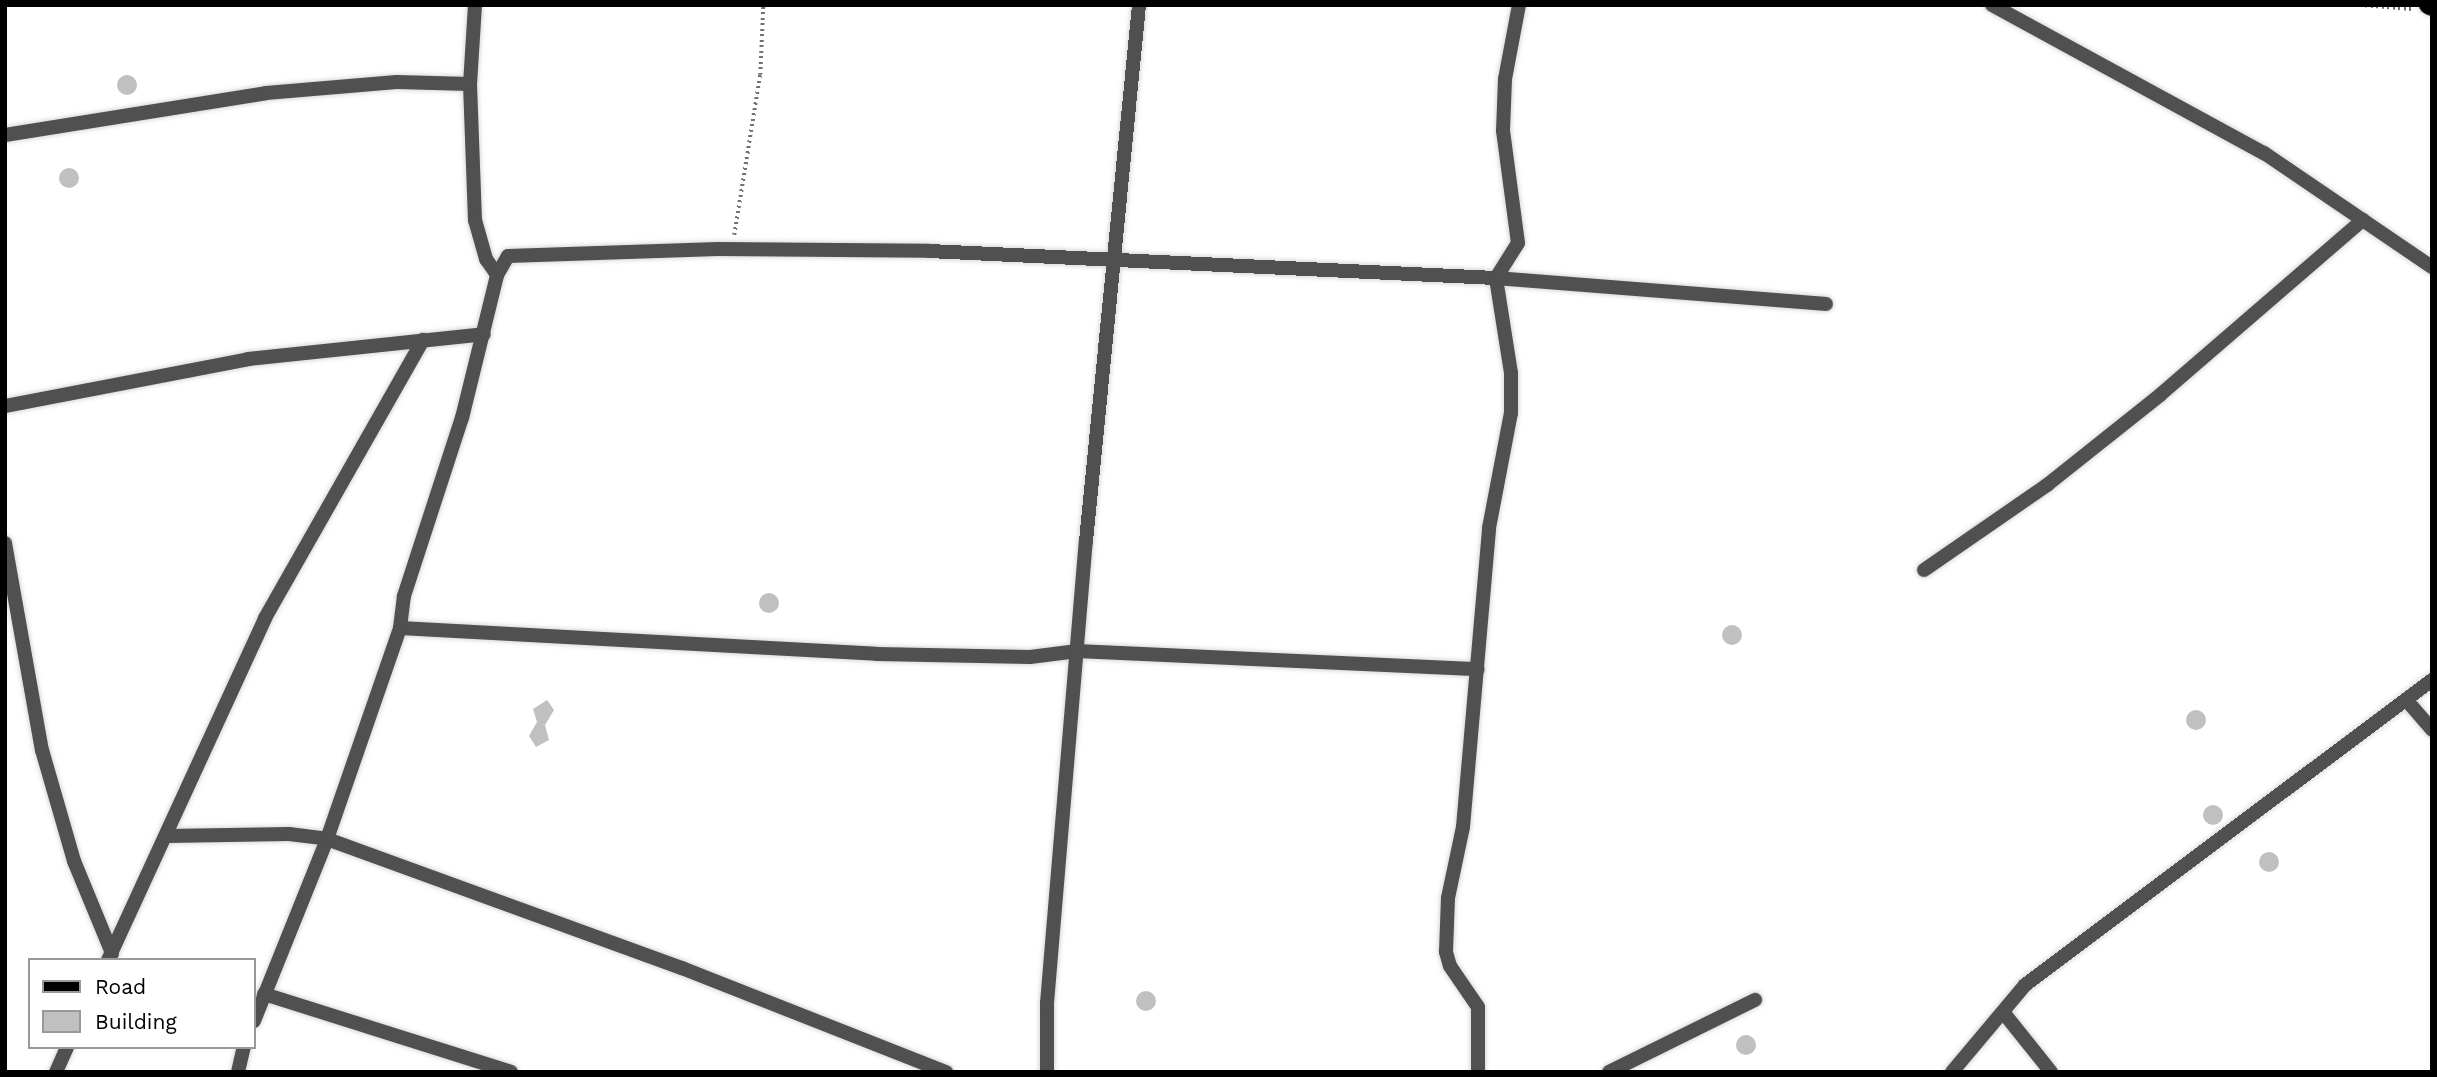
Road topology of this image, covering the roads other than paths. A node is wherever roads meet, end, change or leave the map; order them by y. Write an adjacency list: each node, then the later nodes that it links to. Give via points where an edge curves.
1 (475, 5): 5 (street)
2 (1139, 5): 8 (street)
3 (1519, 5): 11 (street, via 1505,79 1503,131 1518,243)
4 (1992, 5): 7 (street, via 2264,153)
5 (470, 84): 6 (street, via 397,82 266,93); 10 (street, via 475,220 486,258)
6 (5, 135)
7 (2363, 220): 9 (street); 17 (street, via 2160,395 2046,485)
8 (1113, 260): 10 (street, via 929,251 524,252 508,256); 11 (street); 19 (street)
9 (2432, 267)
10 (497, 275): 13 (street)
11 (1496, 278): 12 (street); 20 (street, via 1511,373 1511,413 1489,528)
12 (1826, 304)
13 (484, 334): 14 (street); 18 (street, via 404,596)
14 (423, 340): 15 (street, via 248,359); 24 (street, via 265,618)
15 (5, 406)
16 (5, 543): 26 (street, via 42,750 74,861)
17 (1924, 570)
18 (400, 628): 19 (street, via 876,654 1030,657); 25 (street)
19 (1078, 651): 20 (street); 37 (street, via 1047,1003)
20 (1478, 669): 38 (street, via 1463,827 1448,898 1446,952 1450,966 1478,1007)
21 (2432, 680): 22 (street)
22 (2408, 702): 23 (street); 29 (street, via 2025,985)
23 (2432, 730)
24 (167, 836): 25 (street, via 289,834); 26 (street)
25 (327, 839): 27 (street); 36 (street, via 682,968)
26 (110, 956)
27 (264, 994): 30 (street); 35 (street)
28 (1755, 1000): 39 (street)
29 (2003, 1012): 40 (street); 41 (street)
30 (256, 1016)
31 (67, 1049): 33 (street)
32 (244, 1049): 34 (street)
33 (56, 1072)
34 (238, 1072)
35 (511, 1072)
36 (946, 1072)
37 (1047, 1072)
38 (1478, 1072)
39 (1609, 1072)
40 (1952, 1072)
41 (2050, 1072)

